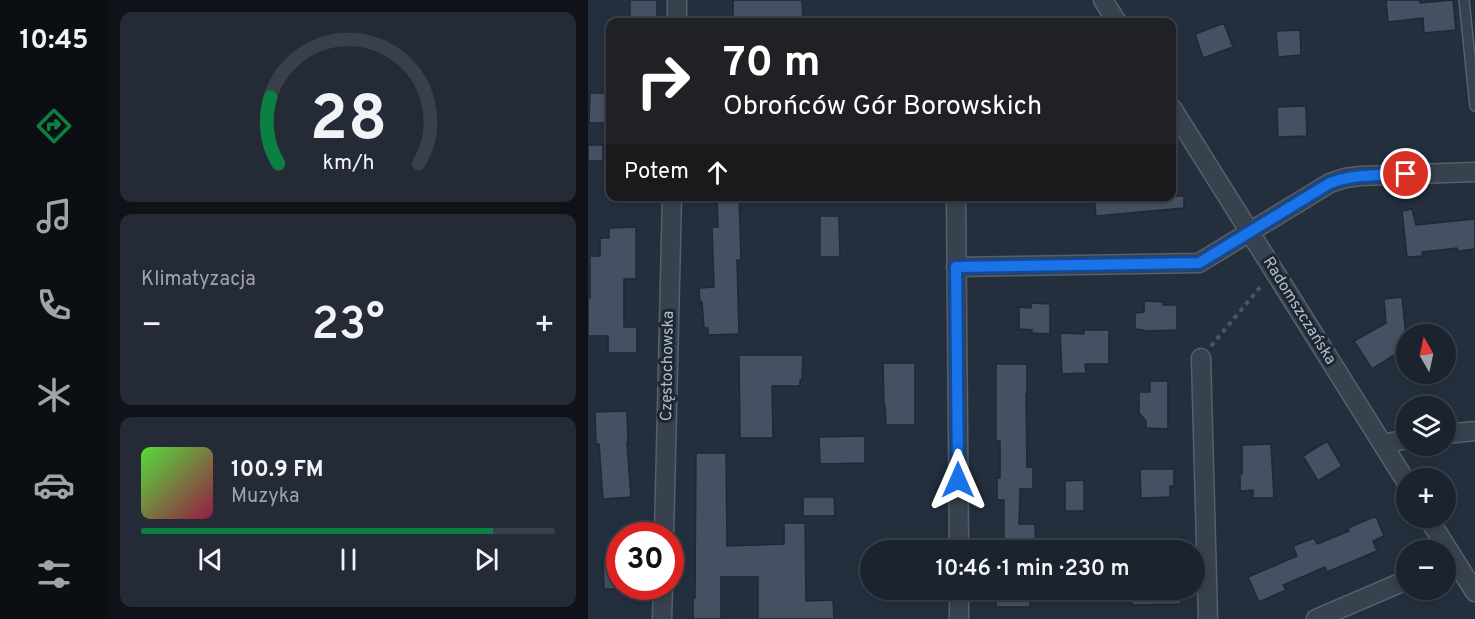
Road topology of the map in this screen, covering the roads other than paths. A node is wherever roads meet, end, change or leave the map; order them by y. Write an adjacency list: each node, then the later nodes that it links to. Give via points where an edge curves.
1 (677, 0): 4 (street)
2 (1103, 0): 5 (street)
3 (1464, 0): 6 (lane)
4 (676, 18)
5 (1114, 18)
6 (1475, 106)
7 (1176, 114): 11 (street, Radomszczańska)
8 (1475, 172): 11 (street, via 1345,178 1330,183)
9 (672, 201): 19 (street, Częstochowska)
10 (956, 201): 12 (street)
11 (1250, 233): 12 (street, via 1199,263); 17 (street, Radomszczańska)
12 (956, 267): 20 (street)
13 (1201, 358): 28 (street)
14 (1475, 431): 15 (street)
15 (1456, 433)
16 (1396, 441): 17 (street)
17 (1383, 444): 18 (street, Radomszczańska)
18 (1398, 468)
19 (664, 522)
20 (959, 540)
21 (1456, 569): 23 (street)
22 (1396, 585): 29 (street)
23 (1475, 592)
24 (663, 600): 26 (street)
25 (959, 600): 27 (street)
26 (662, 619)
27 (959, 619)
28 (1209, 619)
29 (1316, 619)

